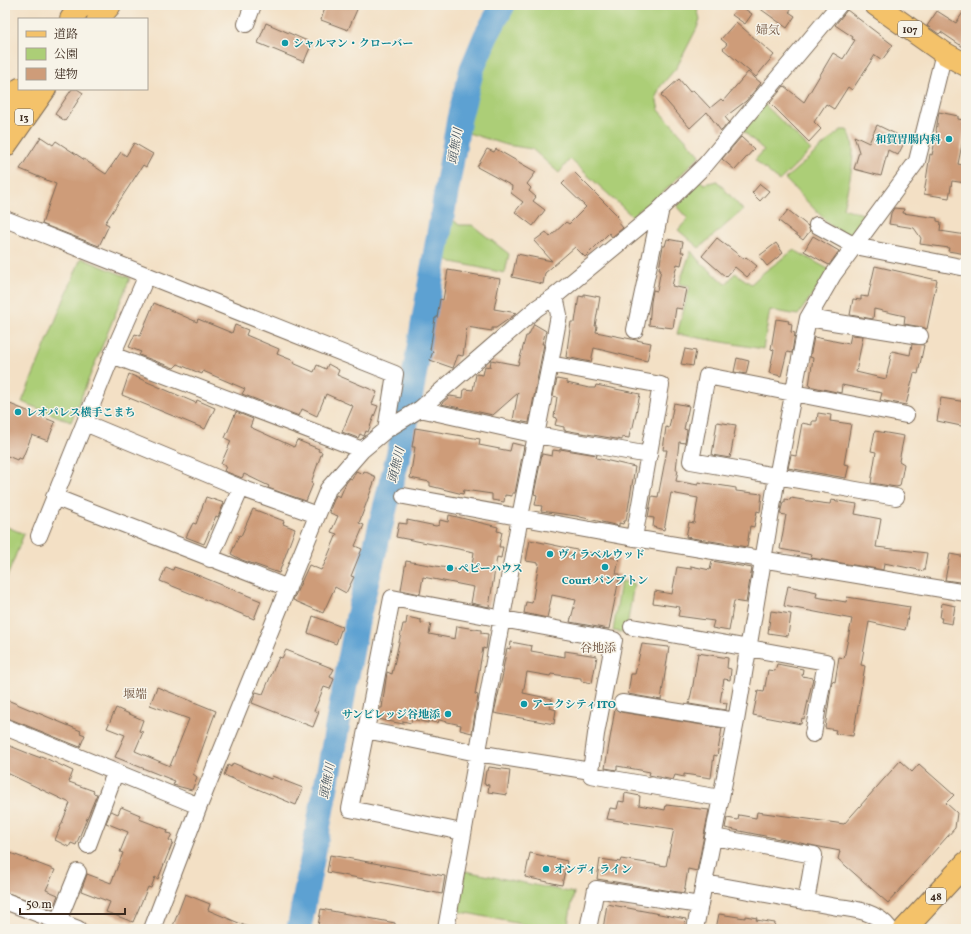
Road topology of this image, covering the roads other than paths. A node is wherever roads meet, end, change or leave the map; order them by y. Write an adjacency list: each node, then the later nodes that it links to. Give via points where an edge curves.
1 (82, 5): 6 (main road)
2 (110, 5): 7 (main road)
3 (253, 5): 8 (street)
4 (838, 5): 15 (street, via 706,164)
5 (876, 5): 9 (main road, 107)
6 (72, 18)
7 (99, 18)
8 (246, 24)
9 (944, 52): 10 (main road, 107); 18 (street, via 917,161)
10 (966, 65)
11 (19, 90): 13 (main road, 13)
12 (44, 90): 14 (main road, 13)
13 (5, 109)
14 (5, 146)
15 (661, 208): 21 (street); 23 (street)
16 (5, 219): 20 (street)
17 (817, 225): 18 (street)
18 (855, 246): 19 (street); 22 (street, via 833,275)
19 (966, 268)
20 (147, 275): 25 (street); 31 (street, via 395,374)
21 (555, 296): 26 (street, via 559,315); 28 (street, via 537,308)
22 (808, 318): 24 (street); 27 (street)
23 (635, 330)
24 (920, 336)
25 (112, 355): 30 (street); 33 (street)
26 (550, 364): 32 (street); 34 (street, via 661,385)
27 (793, 392): 29 (street); 35 (street); 35 (street, via 707,376 691,461)
28 (420, 409): 31 (street); 32 (street)
29 (906, 415)
30 (85, 423): 36 (street); 38 (street)
31 (386, 430): 33 (street)
32 (537, 435): 34 (street); 41 (street)
33 (362, 450): 40 (street, via 328,489)
34 (649, 455): 43 (street)
35 (777, 477): 39 (street); 45 (street)
36 (241, 488): 40 (street); 44 (street)
37 (404, 496): 41 (street)
38 (54, 497): 42 (street); 44 (street)
39 (896, 497)
40 (317, 515): 46 (street)
41 (520, 518): 43 (street); 48 (street)
42 (39, 536)
43 (634, 538): 45 (street)
44 (210, 559): 46 (street)
45 (762, 560): 47 (street); 50 (street)
46 (288, 588): 60 (street)
47 (966, 593)
48 (502, 619): 54 (street, via 392,598); 56 (street); 57 (street, via 614,640)
49 (632, 627): 50 (street)
50 (747, 648): 52 (street); 55 (street, via 826,662)
51 (622, 703): 52 (street)
52 (736, 721): 59 (street)
53 (5, 727): 58 (street)
54 (366, 730): 56 (street); 61 (street, via 350,809)
55 (813, 734)
56 (477, 753): 57 (street); 61 (street)
57 (591, 771): 59 (street, via 591,775)
58 (115, 773): 60 (street); 63 (street)
59 (720, 798): 62 (street)
60 (199, 806): 72 (street)
61 (462, 832): 73 (street)
62 (713, 838): 66 (street); 68 (street, via 814,855)
63 (88, 845)
64 (966, 863): 77 (main road, 48)
65 (78, 872): 70 (street)
66 (705, 883): 68 (street); 69 (street)
67 (5, 901): 70 (street)
68 (806, 902): 76 (street, via 858,909 885,923)
69 (700, 905): 74 (street, via 596,889); 75 (street)
70 (58, 921): 71 (street)
71 (78, 929)
72 (152, 929)
73 (446, 929)
74 (588, 929)
75 (695, 929)
76 (890, 929)
77 (905, 929)

